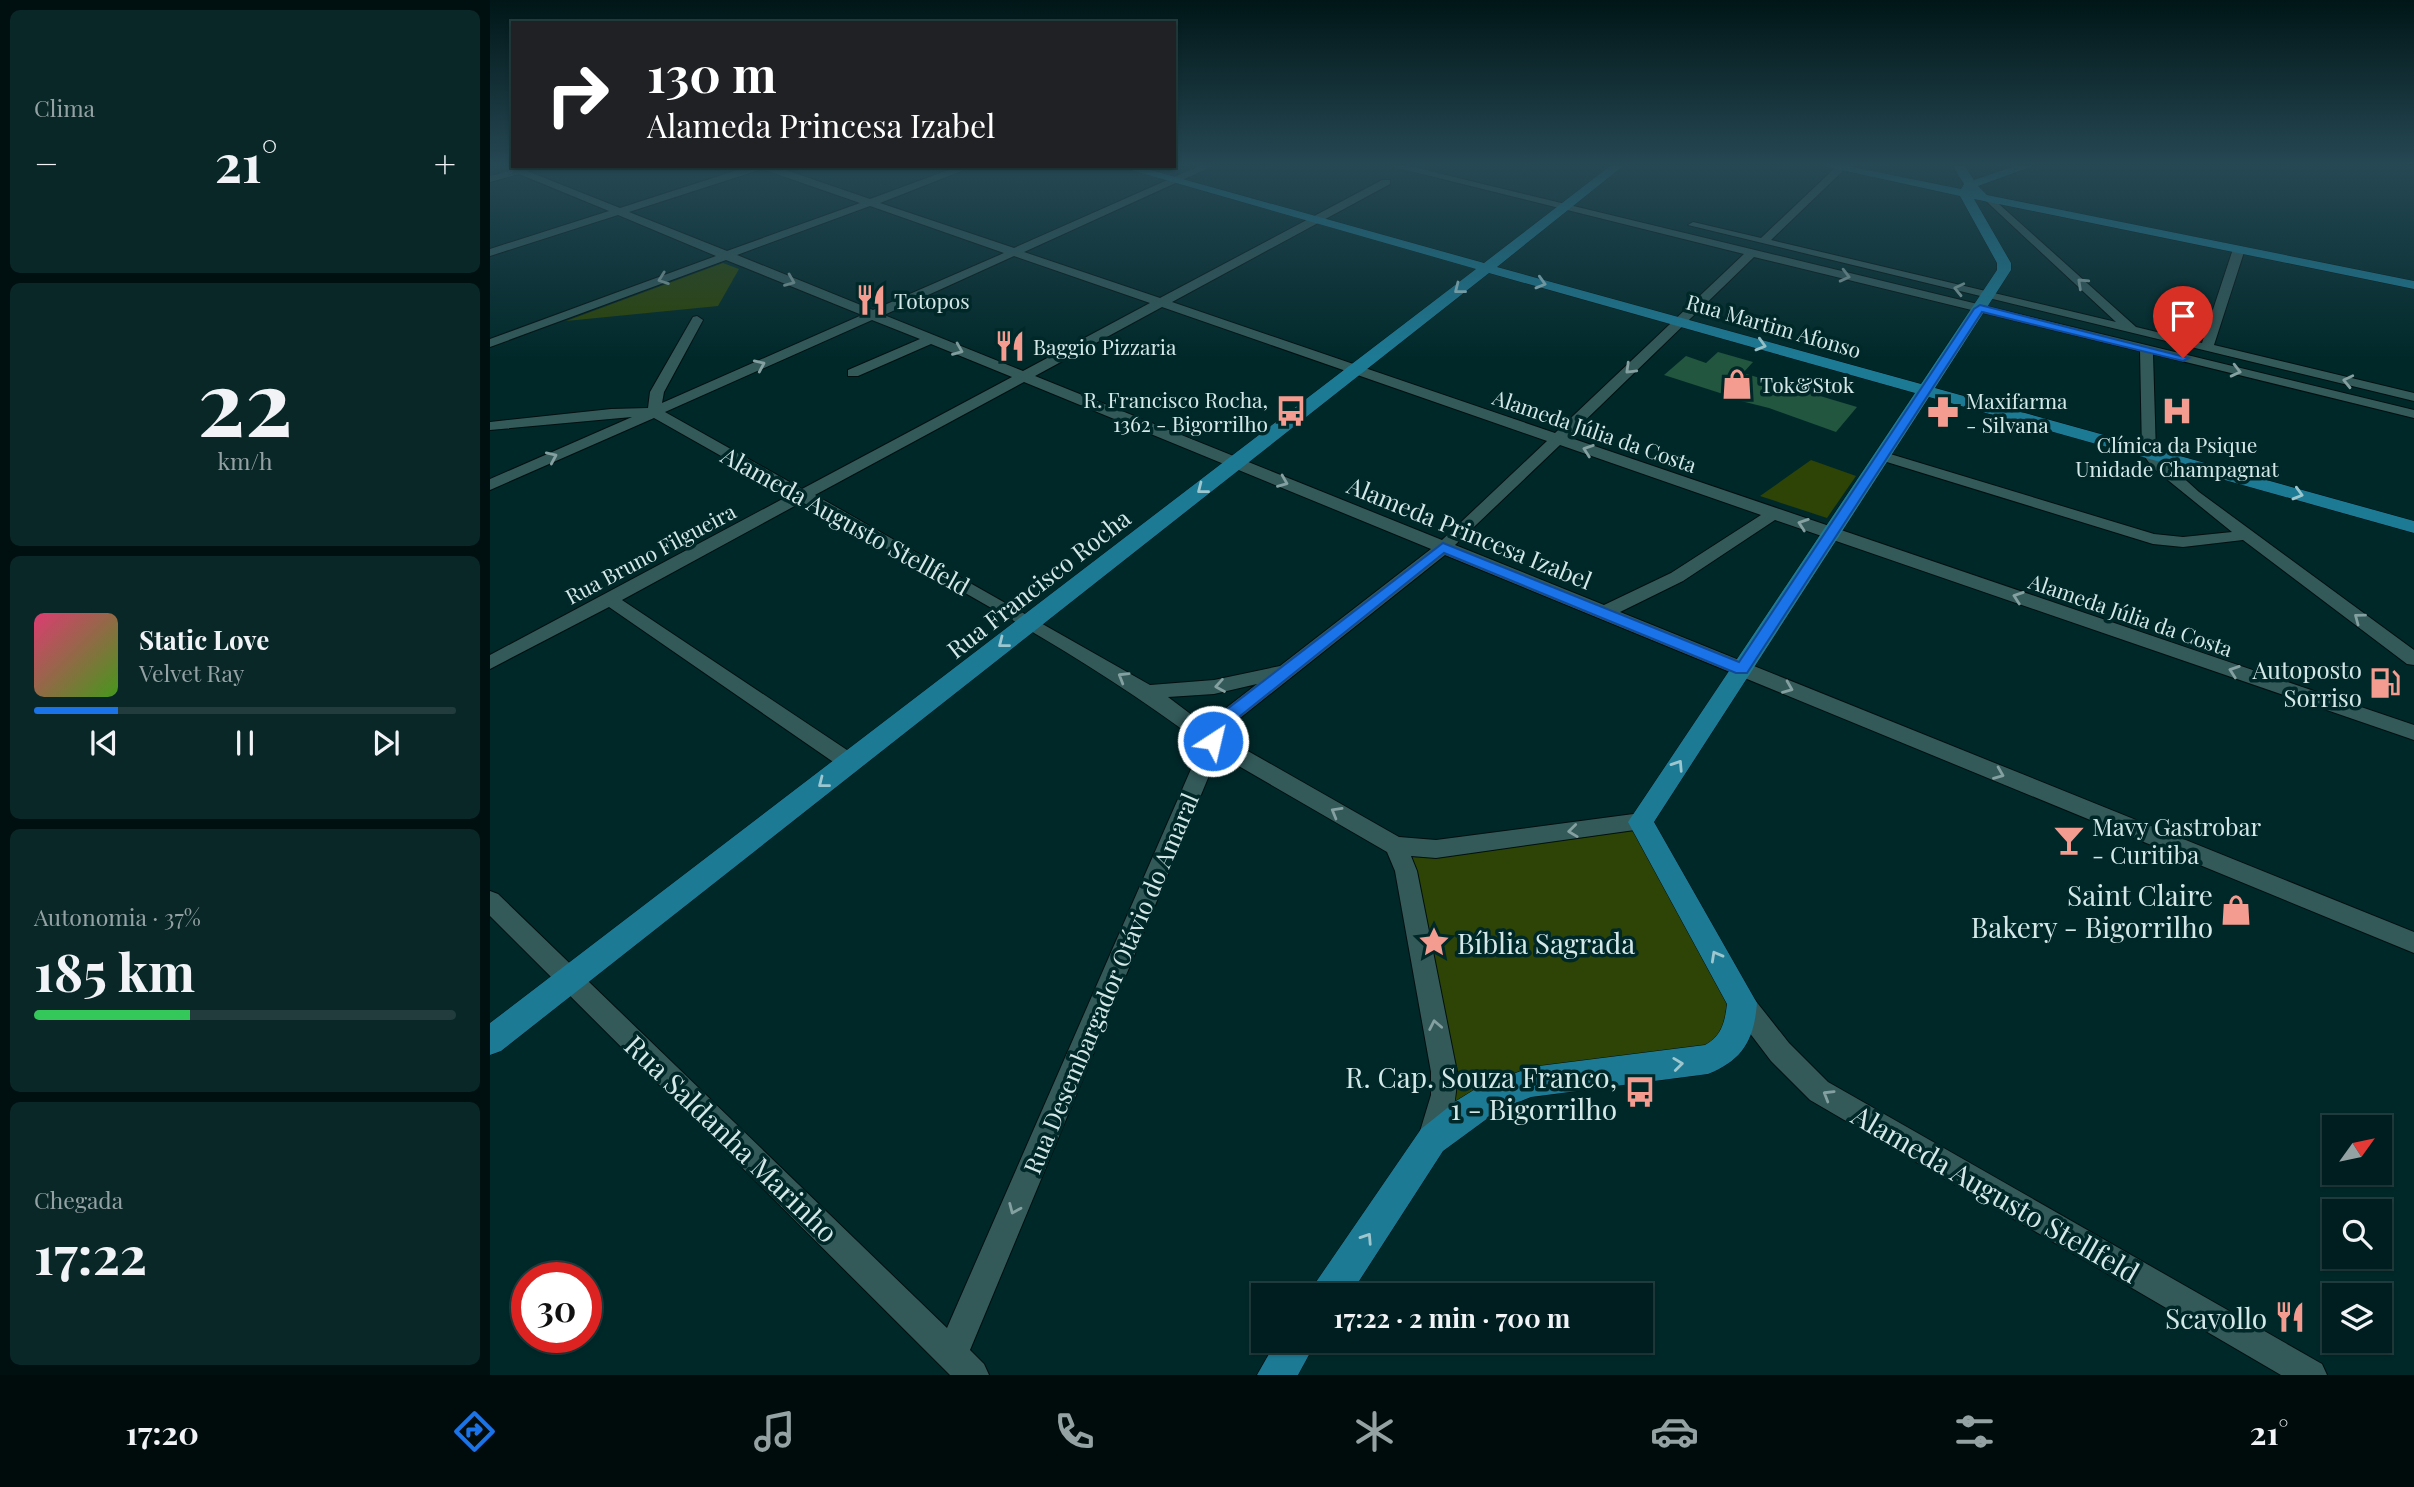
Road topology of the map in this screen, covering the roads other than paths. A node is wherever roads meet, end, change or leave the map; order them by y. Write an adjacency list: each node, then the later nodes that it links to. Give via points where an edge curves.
1 (562, 230): 17 (street)
2 (664, 230): 20 (street, Alameda Princesa Izabel)
3 (797, 230): 20 (street)
4 (948, 230): 18 (street, Alameda Júlia da Costa)
5 (1065, 230): 18 (street)
6 (1296, 230): 24 (street, Rua Bruno Filgueira)
7 (1351, 230): 21 (main road, Rua Martim Afonso)
8 (1535, 230): 21 (main road, Rua Francisco Rocha)
9 (1669, 230): 19 (street)
10 (1705, 230): 15 (street)
11 (1775, 230): 15 (street)
12 (1988, 230): 23 (main road, via 2005,265)
13 (2024, 230): 28 (street, one-way to 13)
14 (2145, 230): 16 (main road)
15 (1763, 242): 23 (street, one-way to 15)
16 (2239, 249): 22 (main road); 31 (street)
17 (490, 253)
18 (1014, 253): 24 (street, Alameda Júlia da Costa); 25 (street)
19 (1752, 253): 23 (street, one-way to 23); 27 (street, Rua Desembargador Otávio do Amaral)
20 (727, 256): 25 (street, Alameda Princesa Izabel, one-way to 25); 30 (street, one-way to 30)
21 (1486, 268): 27 (main road, Rua Martim Afonso, one-way to 27); 33 (main road, Rua Francisco Rocha, one-way to 33)
22 (2414, 285)
23 (1984, 302): 28 (street); 32 (street); 36 (main road)
24 (1161, 303): 33 (street, Alameda Júlia da Costa); 35 (street, Rua Bruno Filgueira)
25 (873, 315): 29 (street, Alameda Princesa Izabel); 39 (street, one-way to 25)
26 (697, 320): 37 (street)
27 (1680, 322): 36 (main road, Rua Martim Afonso, one-way to 36); 43 (street, Rua Desembargador Otávio do Amaral, one-way to 43)
28 (2132, 330): 31 (street)
29 (932, 339): 34 (street); 35 (street, Alameda Princesa Izabel, one-way to 35)
30 (490, 343)
31 (2207, 348): 38 (street, one-way to 31)
32 (2146, 349): 41 (street, one-way to 41); 44 (street)
33 (1355, 370): 43 (street, Alameda Júlia da Costa); 46 (main road, Rua Francisco Rocha)
34 (853, 373)
35 (1024, 377): 46 (street, Alameda Princesa Izabel); 48 (street, Rua Bruno Filgueira)
36 (1925, 391): 44 (main road, Rua Martim Afonso); 45 (main road)
37 (657, 392): 39 (street); 40 (street)
38 (2414, 397)
39 (654, 412): 40 (street); 47 (street, one-way to 39); 48 (street, Alameda Augusto Stellfeld)
40 (611, 413): 42 (street)
41 (2414, 414)
42 (490, 426)
43 (1557, 439): 49 (street, Alameda Júlia da Costa, one-way to 43); 53 (street, Rua Desembargador Otávio do Amaral)
44 (2149, 453): 50 (main road, Rua Martim Afonso, one-way to 50); 52 (street, via 2173,479)
45 (1882, 456): 51 (main road); 52 (street, via 2153,539 2183,542)
46 (1235, 463): 53 (street, Alameda Princesa Izabel, one-way to 53); 56 (main road, Rua Francisco Rocha, one-way to 56)
47 (490, 485)
48 (802, 496): 54 (street, Rua Bruno Filgueira); 56 (street, Alameda Augusto Stellfeld)
49 (1774, 513): 51 (street, Alameda Júlia da Costa, one-way to 49); 55 (street, via 1685,572)
50 (2414, 527)
51 (1831, 533): 59 (main road); 62 (street, Alameda Júlia da Costa, one-way to 51)
52 (2247, 535): 57 (street, one-way to 52)
53 (1443, 548): 55 (street, Alameda Princesa Izabel); 60 (street, Rua Desembargador Otávio do Amaral)
54 (609, 599): 58 (street, Rua Bruno Filgueira); 64 (street)
55 (1603, 612): 59 (street, Alameda Princesa Izabel)
56 (1030, 622): 61 (street, Alameda Augusto Stellfeld, one-way to 56); 64 (main road, Rua Francisco Rocha, one-way to 64)
57 (2414, 659)
58 (490, 663)
59 (1742, 669): 65 (main road, one-way to 59); 68 (street, Alameda Princesa Izabel, one-way to 68)
60 (1287, 670): 61 (street, one-way to 61, via 1214,687); 63 (street, Rua Desembargador Otávio do Amaral, via 1228,717)
61 (1147, 692): 63 (street, Alameda Augusto Stellfeld)
62 (2414, 733)
63 (1213, 741): 66 (street, Alameda Augusto Stellfeld, one-way to 63); 75 (street, Rua Desembargador Otávio do Amaral, one-way to 75)
64 (849, 762): 69 (main road, Rua Francisco Rocha, one-way to 69)
65 (1641, 822): 66 (street, one-way to 66, via 1436,849); 70 (main road, one-way to 65)
66 (1395, 846): 72 (street, one-way to 66, via 1444,1095 1444,1072 1406,871)
67 (490, 901): 69 (street, Rua Saldanha Marinho)
68 (2414, 943)
69 (570, 979): 71 (main road, Rua Francisco Rocha); 75 (street, Rua Saldanha Marinho)
70 (1741, 1003): 72 (main road, one-way to 70, via 1488,1099 1531,1082 1708,1059 1732,1040 1740,1026); 77 (street, Alameda Augusto Stellfeld, one-way to 70, via 1819,1091)
71 (490, 1041)
72 (1432, 1140): 73 (main road, one-way to 72)
73 (1337, 1283)
74 (1290, 1353): 76 (main road)
75 (963, 1364)
76 (1276, 1375)
77 (2311, 1375)

